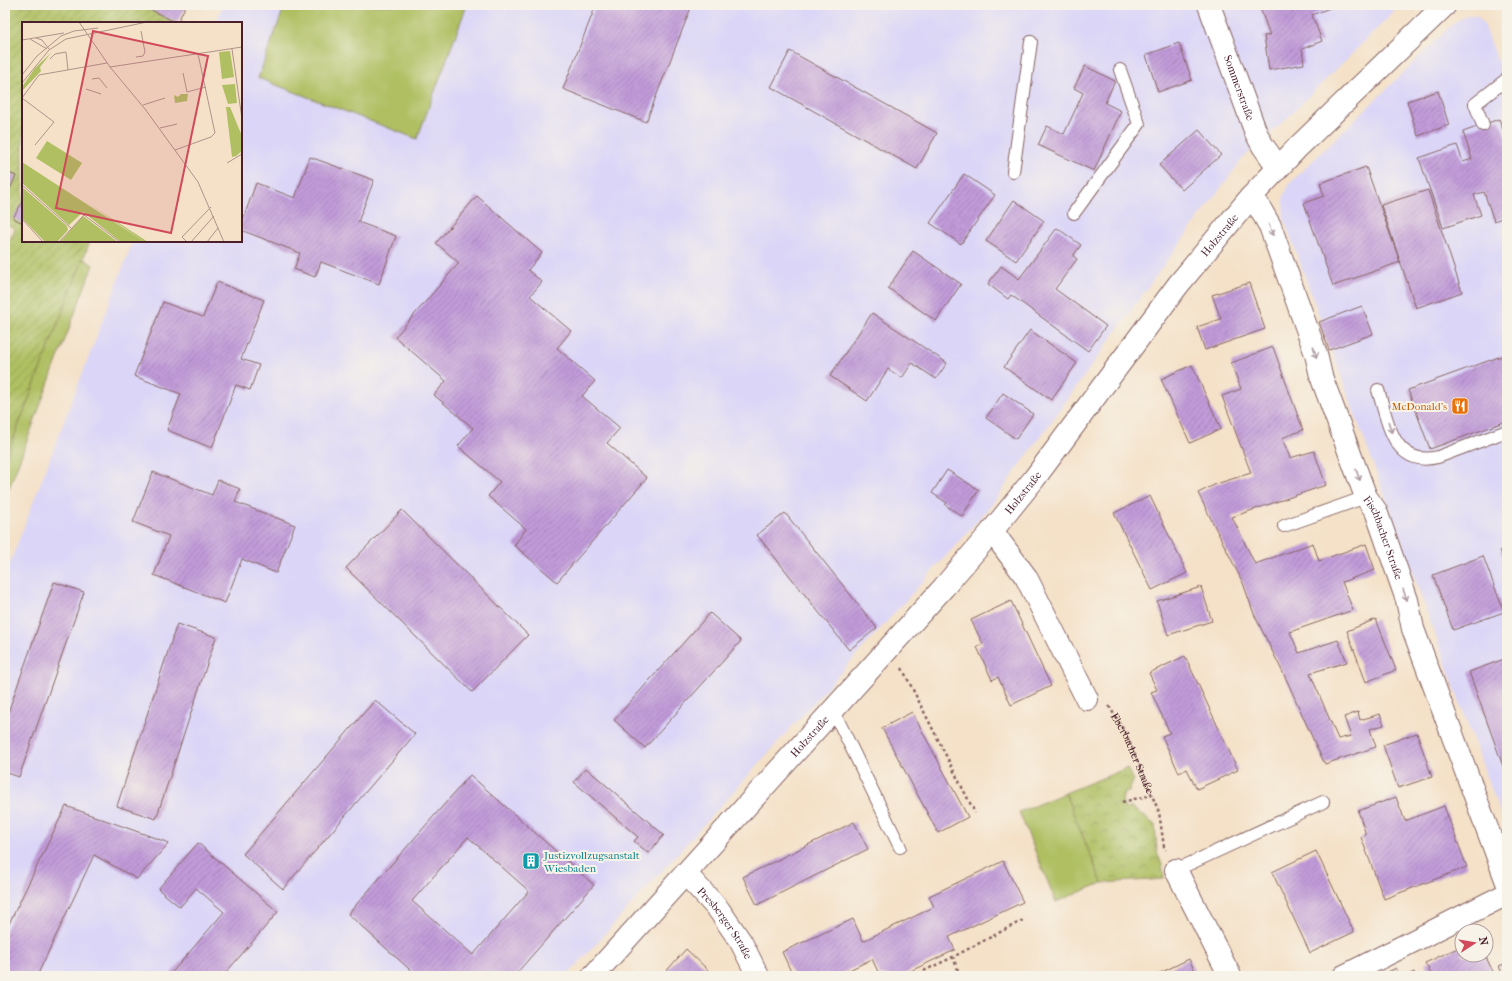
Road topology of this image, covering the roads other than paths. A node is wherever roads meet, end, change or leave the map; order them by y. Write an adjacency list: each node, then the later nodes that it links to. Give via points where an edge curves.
1 (1209, 5): 7 (street, Sommerstraße, via 1256,133)
2 (1445, 5): 7 (street, Holzstraße)
3 (1031, 42): 8 (lane)
4 (1120, 70): 10 (lane, via 1139,124)
5 (1507, 79): 6 (lane, via 1475,104)
6 (1483, 125)
7 (1278, 167): 9 (street, Holzstraße)
8 (1014, 172)
9 (1250, 198): 13 (street, Fischbacher Straße, one-way to 13, via 1258,205 1270,226 1316,354 1321,376); 15 (street, Holzstraße, via 1178,285 1034,479)
10 (1074, 213)
11 (1378, 390): 12 (lane, one-way to 12, via 1397,445 1413,457 1438,457)
12 (1507, 431)
13 (1366, 497): 14 (lane); 22 (street, Fischbacher Straße, one-way to 22, via 1376,511 1407,600 1412,629)
14 (1284, 526)
15 (992, 531): 16 (street, via 1026,577); 17 (street, Holzstraße)
16 (1087, 699)
17 (833, 710): 19 (lane); 21 (street, Holzstraße)
18 (1323, 802): 20 (lane)
19 (900, 847)
20 (1176, 870): 26 (street)
21 (686, 874): 24 (street, Holzstraße); 25 (street, Presberger Straße, via 719,910 741,942)
22 (1507, 882)
23 (1507, 894): 27 (street)
24 (593, 976)
25 (758, 976)
26 (1230, 976)
27 (1344, 976)

